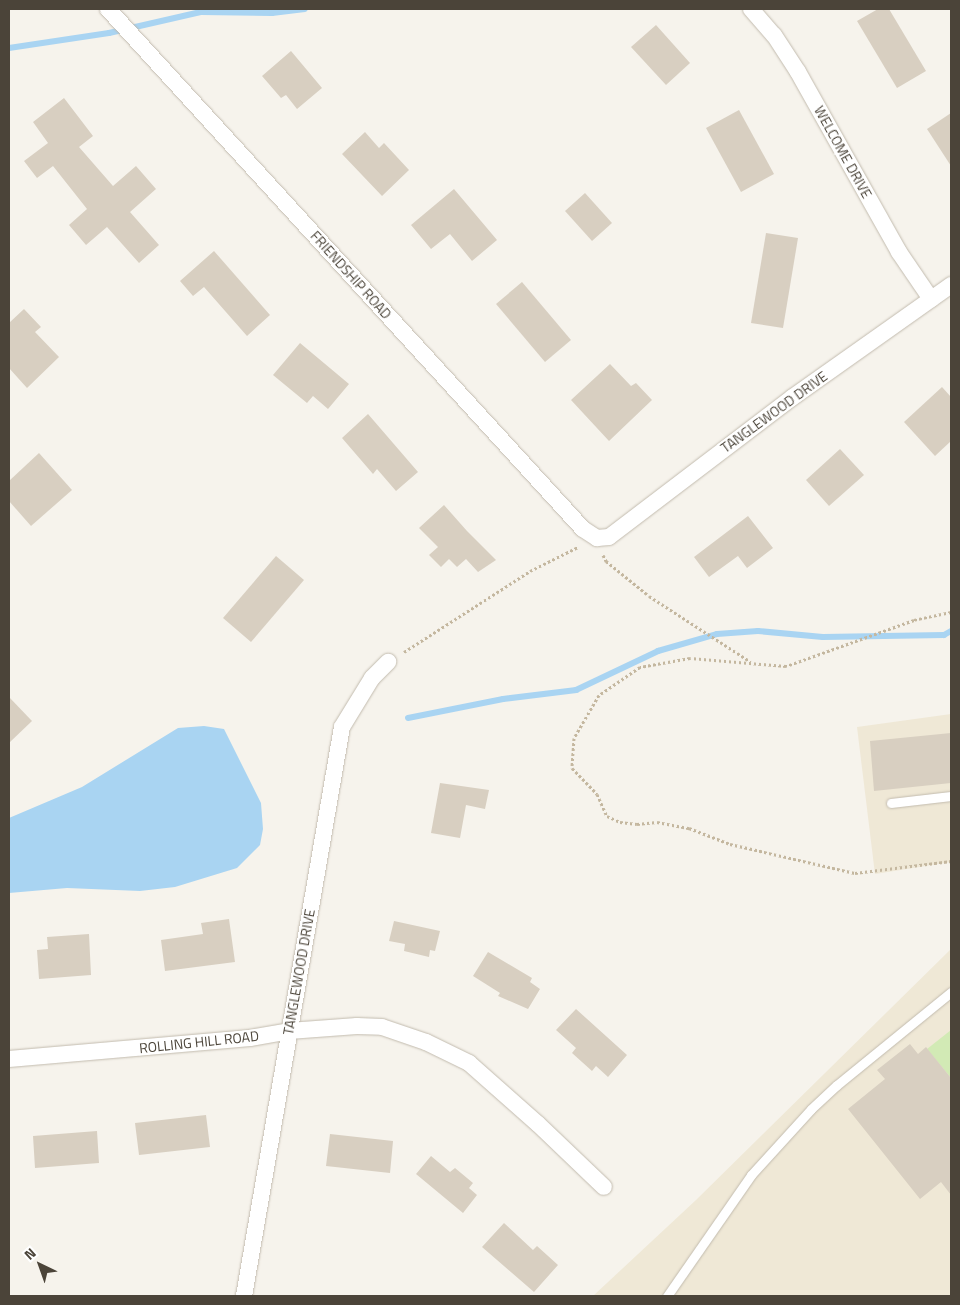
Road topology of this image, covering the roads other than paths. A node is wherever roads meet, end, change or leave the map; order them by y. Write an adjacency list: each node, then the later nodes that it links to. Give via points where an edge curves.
1 (108, 9): 5 (street, FRIENDSHIP ROAD, via 577,522)
2 (751, 9): 4 (street, WELCOME DRIVE, via 774,35 798,72 899,252)
3 (951, 284): 4 (street, TANGLEWOOD DRIVE)
4 (931, 299): 5 (street, TANGLEWOOD DRIVE, via 792,397 609,537)
5 (597, 538)
6 (388, 662): 10 (street, TANGLEWOOD DRIVE, via 372,678 342,727)
7 (951, 796): 8 (lane)
8 (891, 803)
9 (951, 992): 14 (lane, via 837,1084 811,1109 751,1175)
10 (289, 1031): 11 (street, ROLLING HILL ROAD, via 250,1038); 12 (street, ROLLING HILL ROAD, via 382,1027 444,1050 469,1063); 13 (street, TANGLEWOOD DRIVE)
11 (9, 1059)
12 (604, 1186)
13 (244, 1296)
14 (666, 1296)

